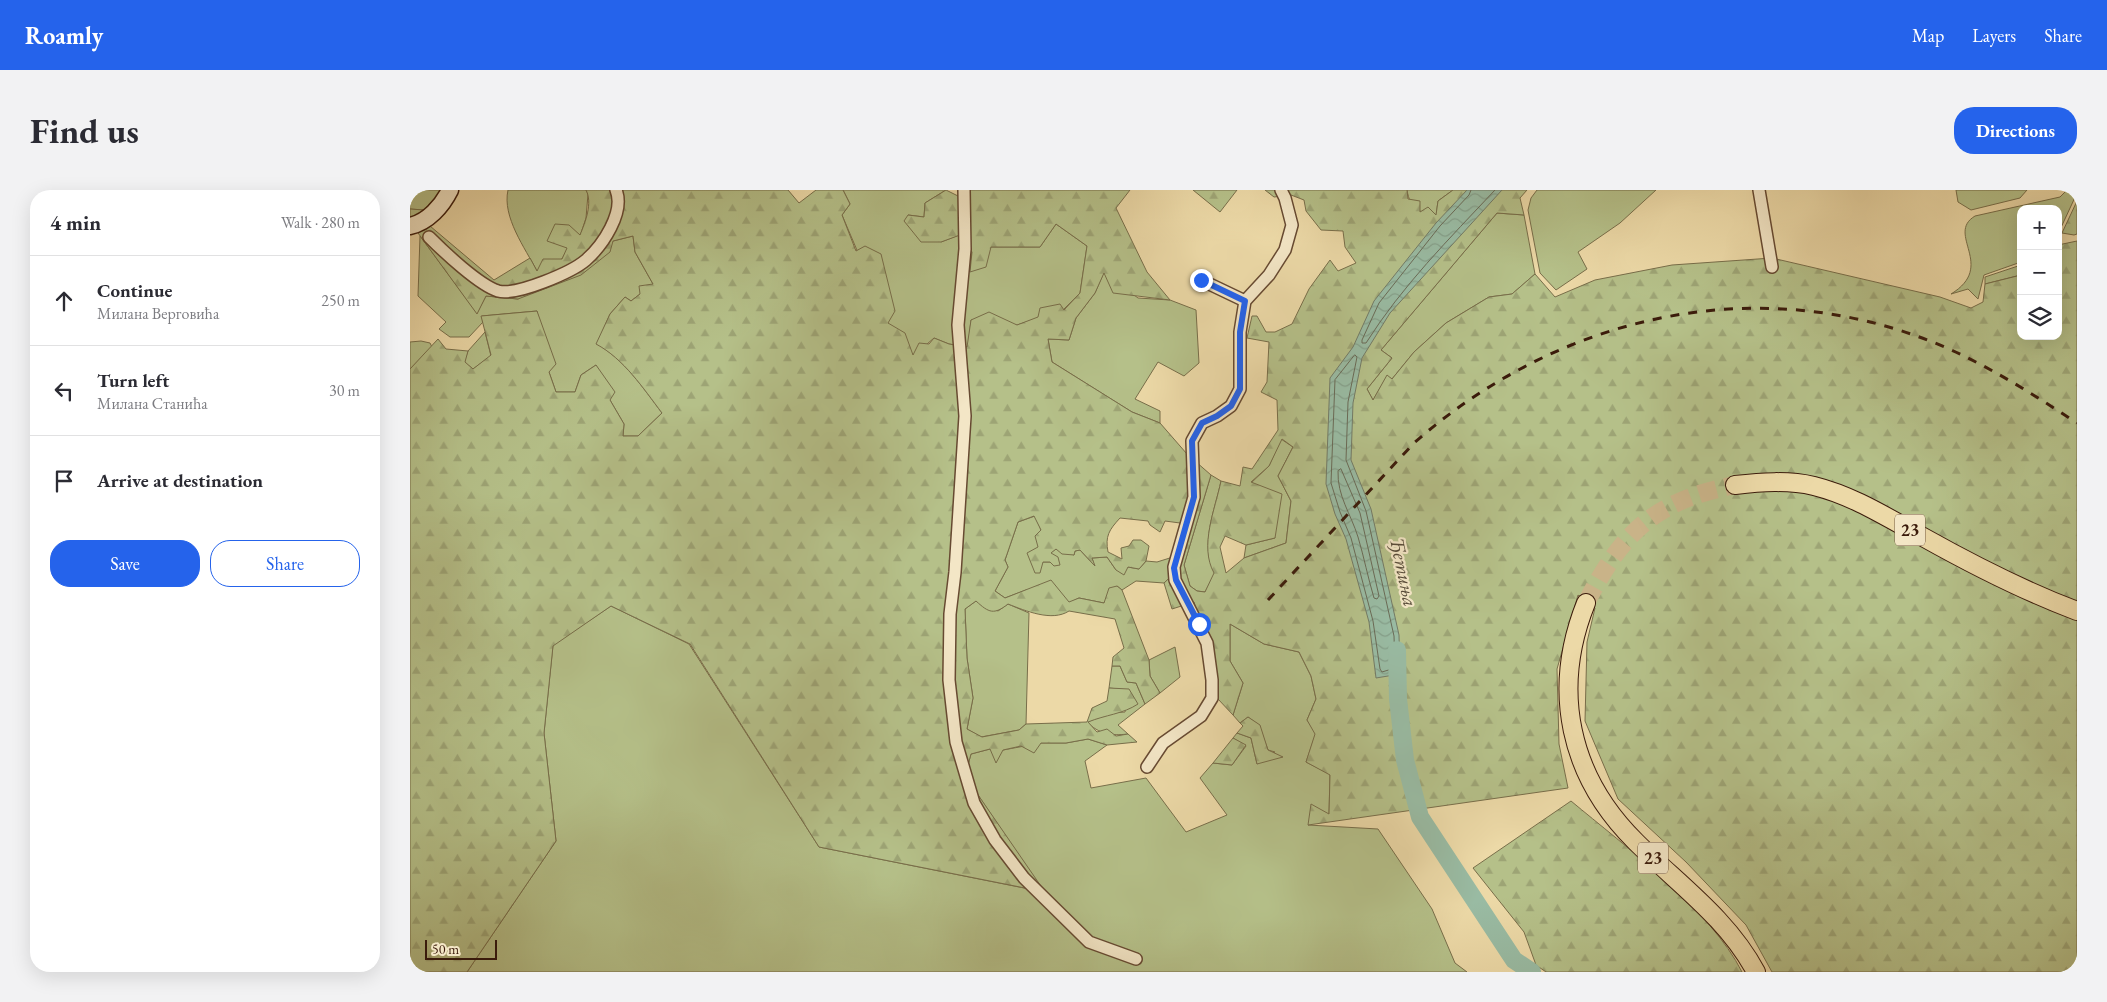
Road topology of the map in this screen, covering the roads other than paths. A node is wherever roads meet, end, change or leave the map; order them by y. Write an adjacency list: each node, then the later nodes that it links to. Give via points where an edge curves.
1 (450, 190): 6 (street, via 446,200 433,213)
2 (616, 190): 7 (street, via 619,198 610,233 585,261 548,280 514,292 497,291 460,266)
3 (964, 190): 15 (street, via 965,249 958,325 965,416 950,614 949,680 956,742 974,803 995,840 1024,878 1089,942)
4 (1281, 190): 10 (street, via 1292,225 1285,250 1269,275)
5 (1759, 190): 8 (street)
6 (410, 226)
7 (429, 238)
8 (1772, 267)
9 (1201, 280): 10 (street)
10 (1245, 301): 14 (street, via 1240,332 1240,389 1231,406 1202,423 1192,441 1194,497 1174,568 1176,580 1206,643 1212,698 1201,716 1163,743)
11 (1735, 485): 13 (main road, 23, via 1800,484 1843,496 2008,582)
12 (1586, 603): 16 (main road, 23, via 1571,648 1568,700 1575,741 1592,786 1628,835 1722,923)
13 (2077, 611)
14 (1148, 767)
15 (1136, 959)
16 (1756, 972)

